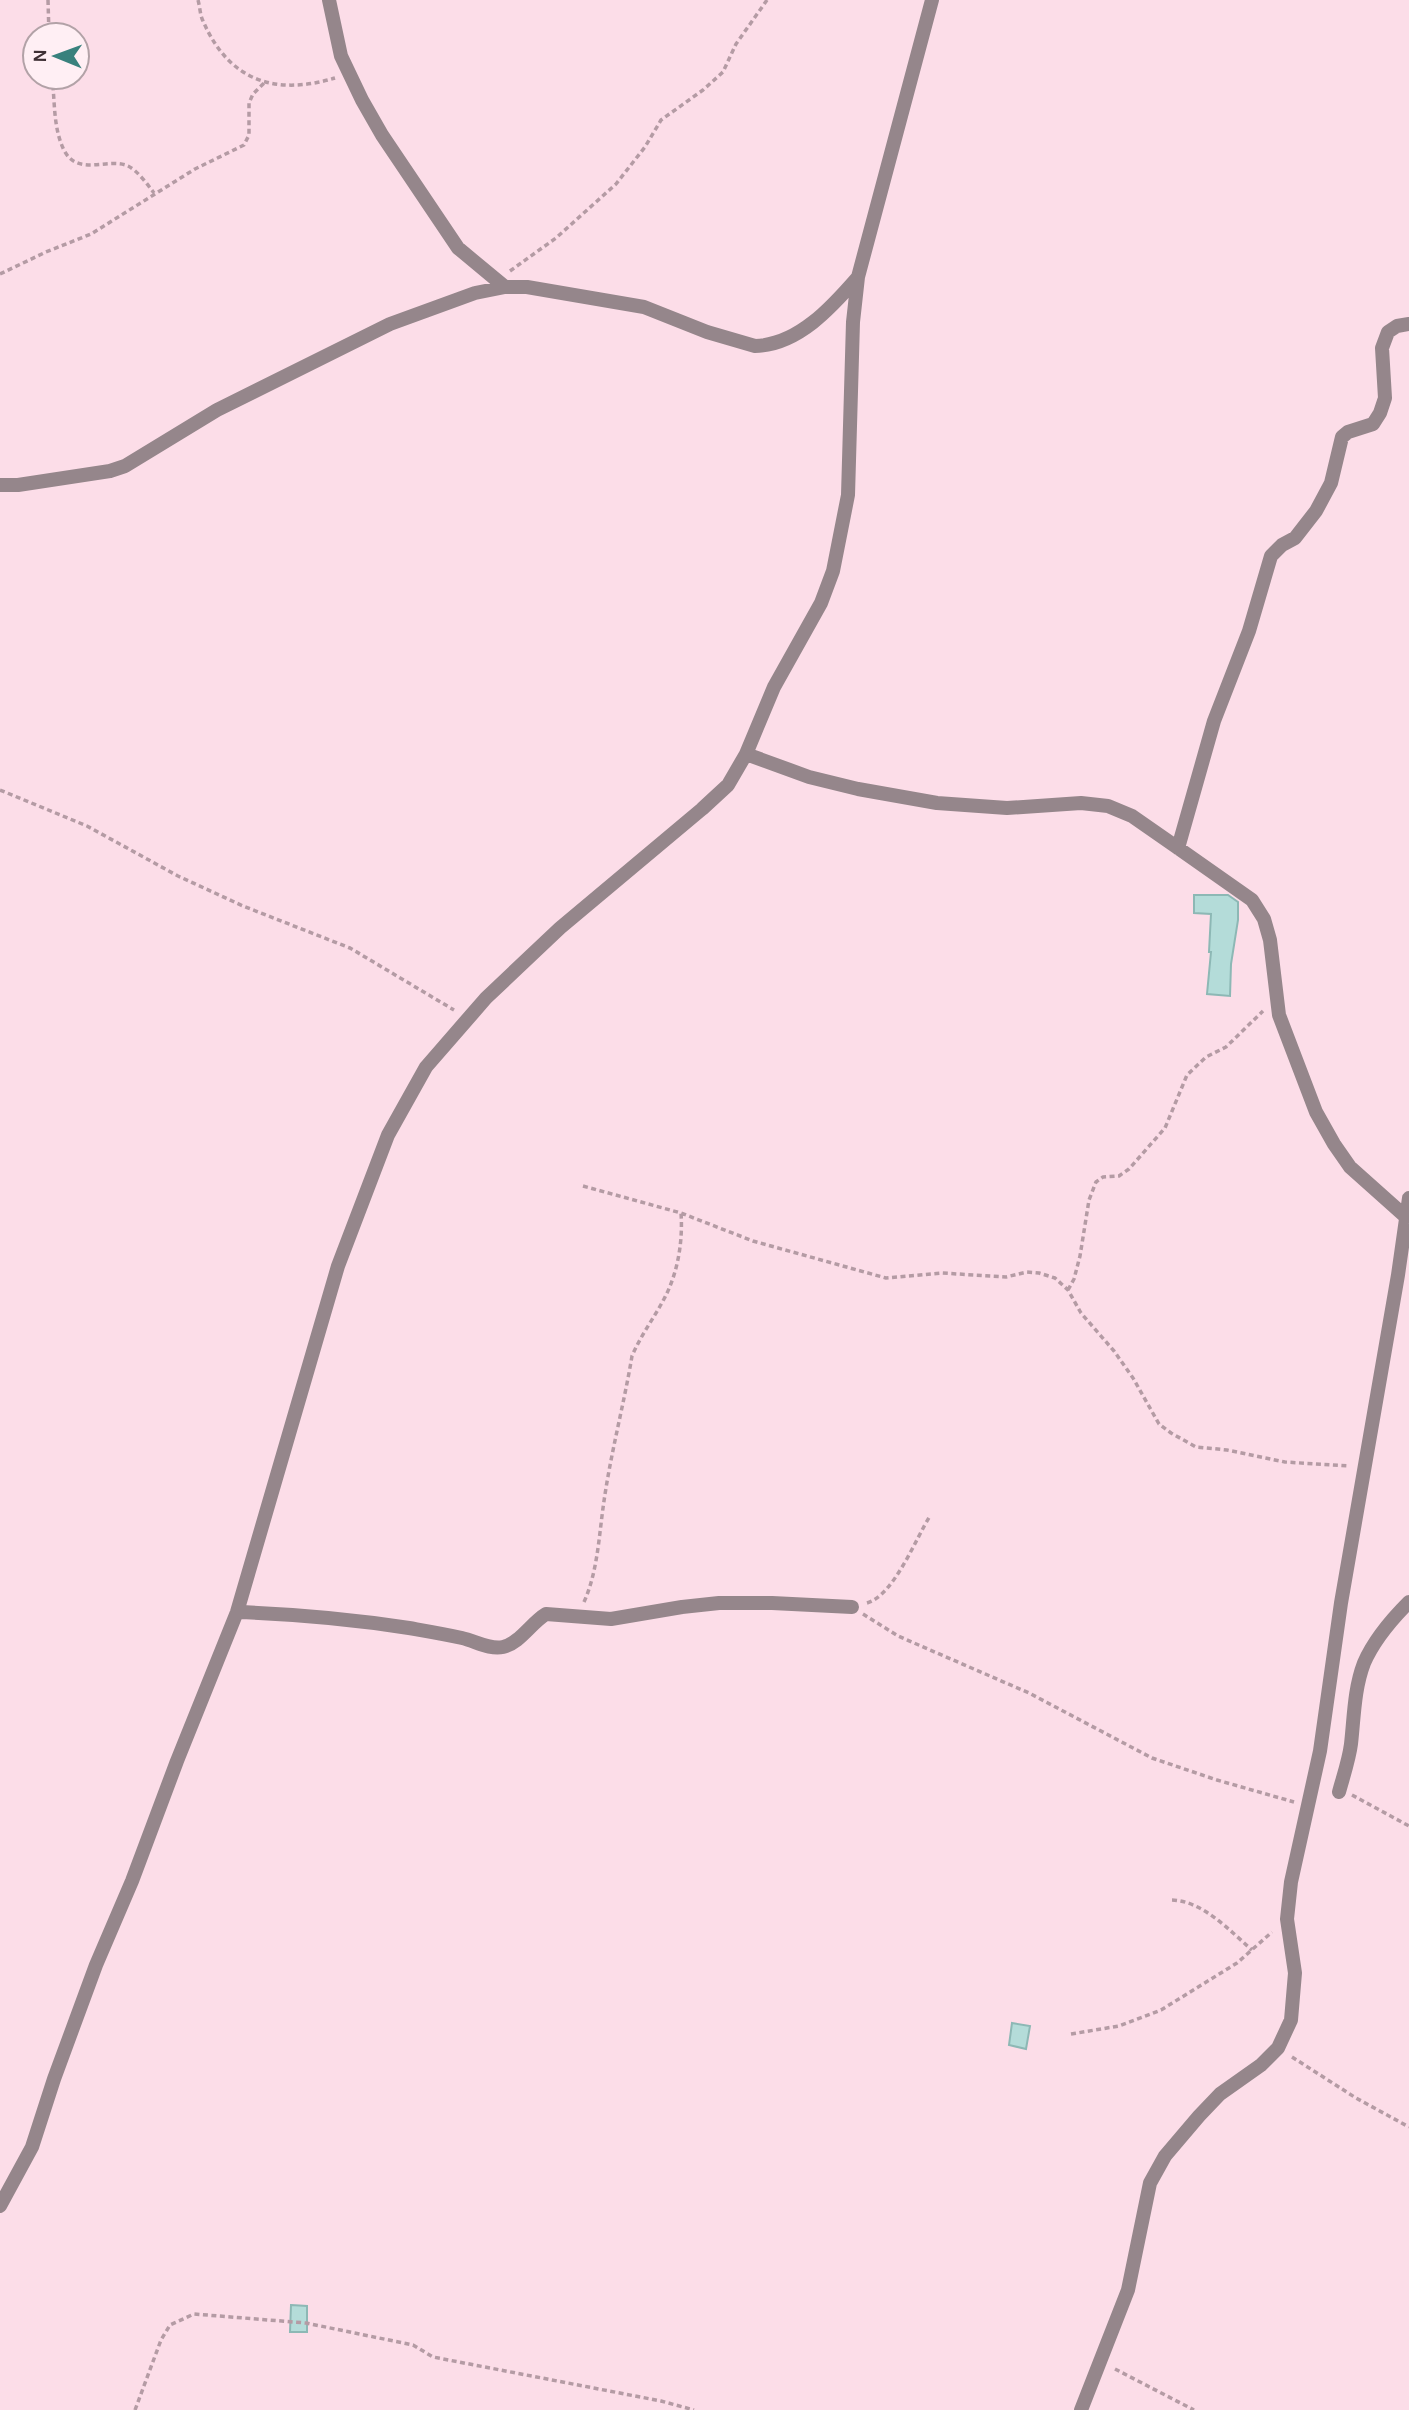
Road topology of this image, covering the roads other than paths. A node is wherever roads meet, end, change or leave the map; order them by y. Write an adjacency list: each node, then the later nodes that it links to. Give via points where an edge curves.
1 (329, 0): 4 (street, via 341,56 382,135 458,248)
2 (932, 0): 3 (street)
3 (858, 277): 4 (street, via 833,307 786,338 764,345 707,332 667,314 617,300); 7 (street, via 848,495 841,537 821,603 774,687)
4 (501, 283): 6 (street, via 390,324 217,410 124,466)
5 (1409, 324): 8 (street, via 1388,332 1382,348 1385,398 1380,413 1373,424 1342,437 1334,476 1315,510 1295,538 1271,556 1214,721)
6 (0, 485)
7 (746, 754): 8 (street, via 809,777 937,803 1007,808 1081,803 1108,806 1132,816); 12 (street, via 728,785 560,928 486,998 426,1067 388,1135 338,1266)
8 (1178, 848): 9 (street, via 1252,900 1270,940 1279,1015 1316,1112 1350,1167)
9 (1408, 1209): 15 (street, via 1310,1798 1291,1882 1287,1919 1295,1973 1291,2020 1278,2048 1220,2094 1165,2156 1150,2183 1128,2290)
10 (1409, 1602): 13 (street, via 1392,1619 1363,1665 1351,1748)
11 (852, 1607): 12 (street, via 772,1602 682,1607 611,1619 545,1614 514,1642 494,1648 462,1638 308,1614)
12 (237, 1612): 14 (street, via 96,1965 33,2147)
13 (1339, 1792)
14 (0, 2206)
15 (1081, 2410)

